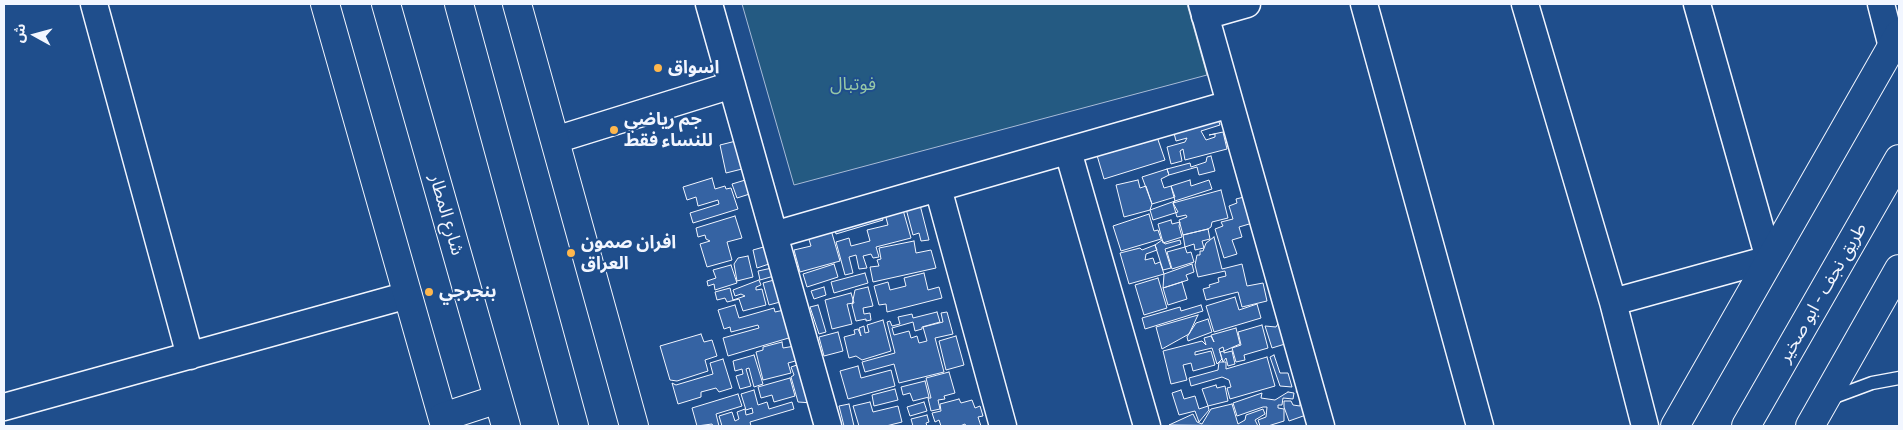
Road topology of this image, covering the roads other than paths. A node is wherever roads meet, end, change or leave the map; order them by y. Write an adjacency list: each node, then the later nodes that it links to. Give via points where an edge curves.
1 (94, 4): 25 (street)
2 (325, 4): 23 (main road)
3 (386, 4): 27 (main road, شارع المطار)
4 (459, 4): 32 (main road)
5 (517, 4): 16 (main road)
6 (709, 4): 14 (street)
7 (1248, 4): 12 (street)
8 (1364, 4): 38 (street)
9 (1525, 4): 24 (street)
10 (1697, 4): 21 (street)
11 (1880, 4): 13 (street)
12 (1203, 10): 15 (street)
13 (1896, 41): 21 (main road)
14 (732, 84): 16 (street); 20 (street)
15 (1230, 104): 17 (street); 37 (street)
16 (555, 140): 33 (main road)
17 (1068, 151): 19 (street); 36 (street)
18 (1899, 159): 41 (main road, طريق نجف - ابو صخير)
19 (938, 188): 20 (street); 35 (street)
20 (774, 235): 34 (street)
21 (1769, 260): 24 (street); 40 (main road)
22 (1899, 269): 28 (main road)
23 (408, 295): 25 (street); 30 (main road)
24 (1613, 302): 39 (street)
25 (190, 356): 29 (street)
26 (1899, 378): 28 (lane, via 1872,383)
27 (498, 399): 30 (main road); 31 (main road, شارع المطار)
28 (1824, 401): 42 (main road)
29 (4, 407)
30 (444, 422)
31 (506, 426)
32 (574, 426)
33 (634, 426)
34 (828, 426)
35 (1003, 426)
36 (1147, 426)
37 (1321, 426)
38 (1480, 426)
39 (1645, 426)
40 (1675, 426)
41 (1746, 426)
42 (1810, 426)

